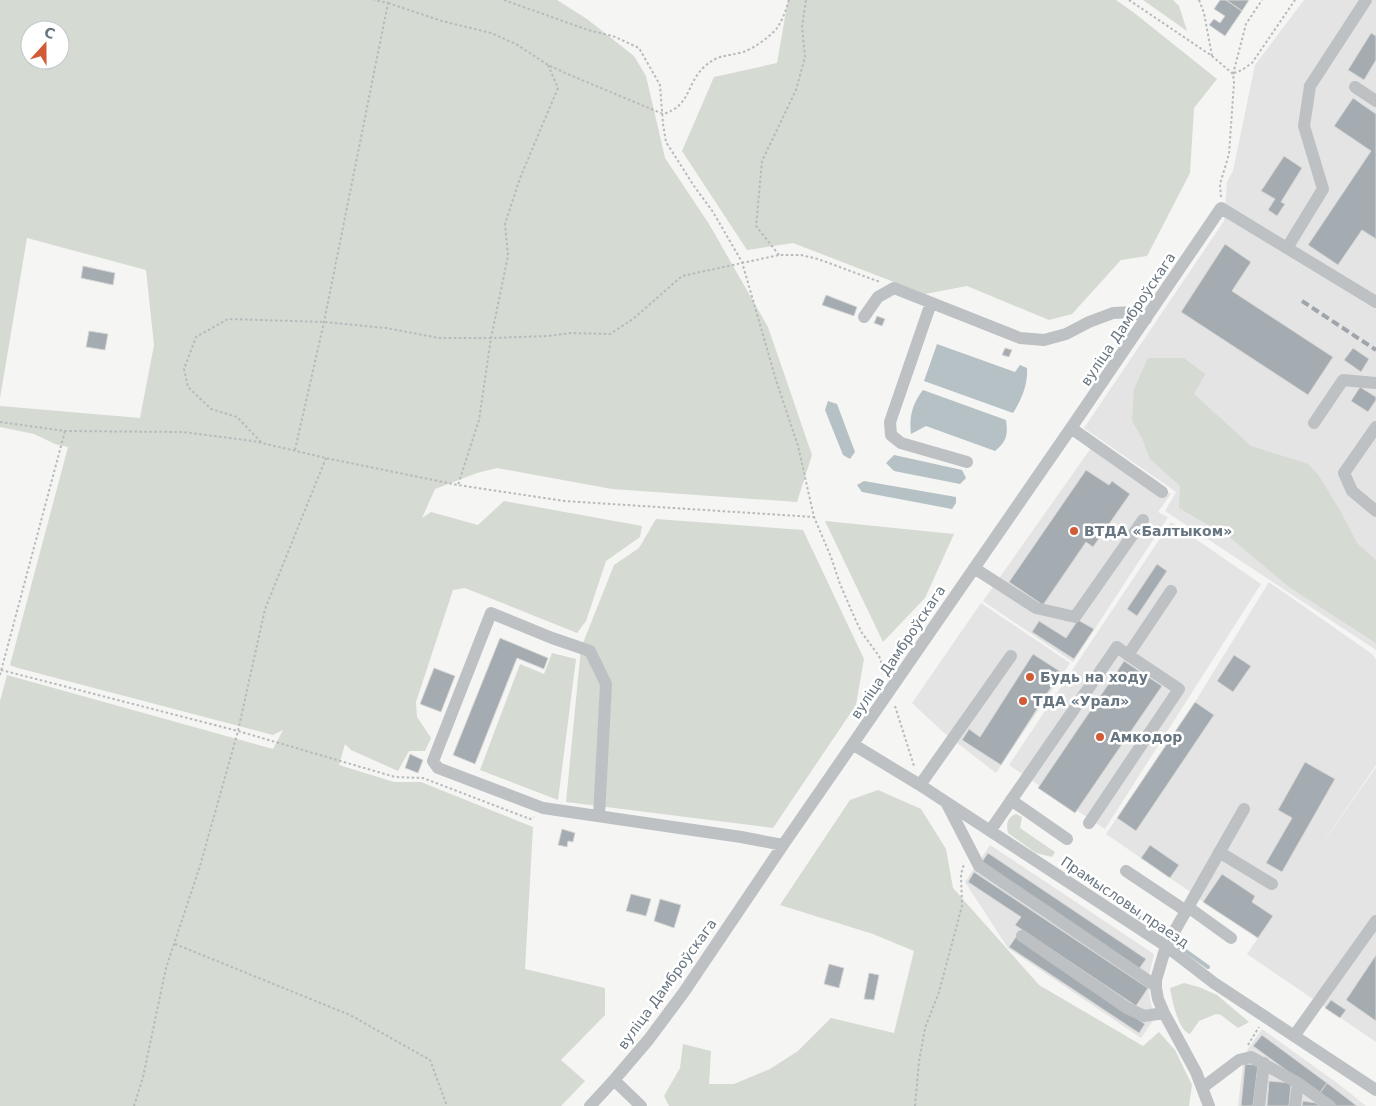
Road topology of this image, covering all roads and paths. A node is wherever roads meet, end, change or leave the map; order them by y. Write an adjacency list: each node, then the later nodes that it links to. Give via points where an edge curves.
1 (374, 0): 10 (path)
2 (504, 0): 17 (path, via 613,36 639,48 660,84)
3 (790, 0): 17 (path, via 776,29 744,52 716,58 703,68 683,103)
4 (806, 0): 20 (path, via 802,26 806,57 796,90 762,162 760,180 756,226)
5 (1129, 0): 12 (path)
6 (1199, 0): 12 (path)
7 (1262, 0): 14 (path, via 1246,24)
8 (1295, 0): 14 (path, via 1252,63)
9 (1366, 0): 11 (street); 19 (street, via 1310,86 1304,126 1323,190)
10 (388, 3): 13 (path, via 491,33 516,44); 27 (path)
11 (1376, 5)
12 (1212, 56): 14 (path)
13 (548, 65): 17 (path); 28 (path, via 558,88 520,178 505,224 508,256)
14 (1233, 74): 18 (path, via 1230,154 1220,184)
15 (1355, 87): 16 (street)
16 (1376, 101)
17 (663, 114): 21 (path, via 666,142)
18 (1222, 208): 19 (street); 26 (street, вуліца Дамброўскага)
19 (1287, 248): 23 (street)
20 (779, 255): 21 (path); 22 (path, via 818,259)
21 (742, 262): 28 (path, via 682,276 633,319 610,334); 42 (path, via 798,446)
22 (894, 288): 24 (street); 25 (street, via 878,297)
23 (1376, 302)
24 (931, 303): 26 (street, via 1020,338 1044,340 1066,334 1113,312 1135,312); 38 (street, via 890,422 891,434 900,442)
25 (864, 317)
26 (1146, 319): 33 (street, вуліца Дамброўскага)
27 (324, 322): 28 (path, via 386,328 439,338); 35 (path, via 228,319 196,337 184,370 188,387 211,409 237,417); 36 (path)
28 (491, 338): 39 (path, via 479,420)
29 (1376, 383): 31 (street, via 1343,380)
30 (0, 422): 34 (path)
31 (1314, 423)
32 (1376, 427): 41 (street, via 1344,473 1352,491)
33 (1071, 428): 40 (street); 44 (street, вуліца Дамброўскага)
34 (65, 431): 35 (path, via 183,432); 48 (path)
35 (262, 443): 36 (path)
36 (296, 450): 37 (path)
37 (326, 458): 39 (path); 51 (path, via 265,609)
38 (967, 462)
39 (458, 486): 42 (path, via 564,501)
40 (1162, 492)
41 (1376, 511)
42 (814, 517): 50 (path, via 856,621 879,656)
43 (1143, 520): 44 (street, via 1075,617 1036,608)
44 (974, 568): 50 (street, вуліца Дамброўскага)
45 (1171, 591): 46 (street)
46 (1128, 655): 55 (street, via 1117,647); 60 (street, via 1179,689)
47 (1011, 656): 54 (street)
48 (1, 670): 49 (path); 51 (path)
49 (0, 675)
50 (890, 690): 52 (street, вуліца Дамброўскага); 53 (path)
51 (238, 730): 57 (path, via 395,777 423,778 530,819); 72 (path, via 200,866)
52 (854, 745): 54 (street, Прамысловы праезд); 63 (street, вуліца Дамброўскага)
53 (914, 766)
54 (920, 785): 56 (street, Прамысловы праезд)
55 (1011, 800): 61 (street); 62 (street)
56 (946, 802): 61 (street, Прамысловы праезд); 64 (street)
57 (543, 808): 59 (street); 59 (street, via 438,768 433,761 491,613 590,651 606,684)
58 (1244, 810): 65 (street)
59 (599, 816): 63 (street)
60 (1089, 823)
61 (990, 830): 73 (street, Прамысловы праезд)
62 (1066, 839)
63 (783, 845): 80 (street, вуліца Дамброўскага, via 684,992)
64 (969, 847): 74 (street, via 979,866); 88 (path, via 961,874 962,906 939,992 925,1028)
65 (1219, 852): 67 (street); 68 (street)
66 (1126, 871): 68 (street)
67 (1272, 884)
68 (1187, 909): 71 (street); 73 (street)
69 (1376, 920): 77 (street)
70 (1022, 936): 75 (street, via 1127,1008 1144,1016)
71 (1231, 938)
72 (174, 944): 84 (path); 85 (path, via 350,1015 430,1060)
73 (1166, 946): 74 (street); 76 (street, Прамысловы праезд)
74 (1156, 986): 75 (street)
75 (1164, 1013): 82 (street)
76 (1265, 1017): 77 (street, Прамысловы праезд); 78 (path)
77 (1294, 1036): 83 (street, Прамысловы праезд)
78 (1248, 1046)
79 (1264, 1063): 81 (street); 82 (street, via 1251,1057 1239,1060); 90 (street)
80 (614, 1080): 86 (street, вуліца Дамброўскага); 87 (street)
81 (1298, 1083): 91 (street); 92 (street)
82 (1202, 1088): 89 (street)
83 (1376, 1090)
84 (134, 1106)
85 (448, 1106)
86 (590, 1106)
87 (640, 1106)
88 (915, 1106)
89 (1209, 1106)
90 (1259, 1106)
91 (1295, 1106)
92 (1330, 1106)

